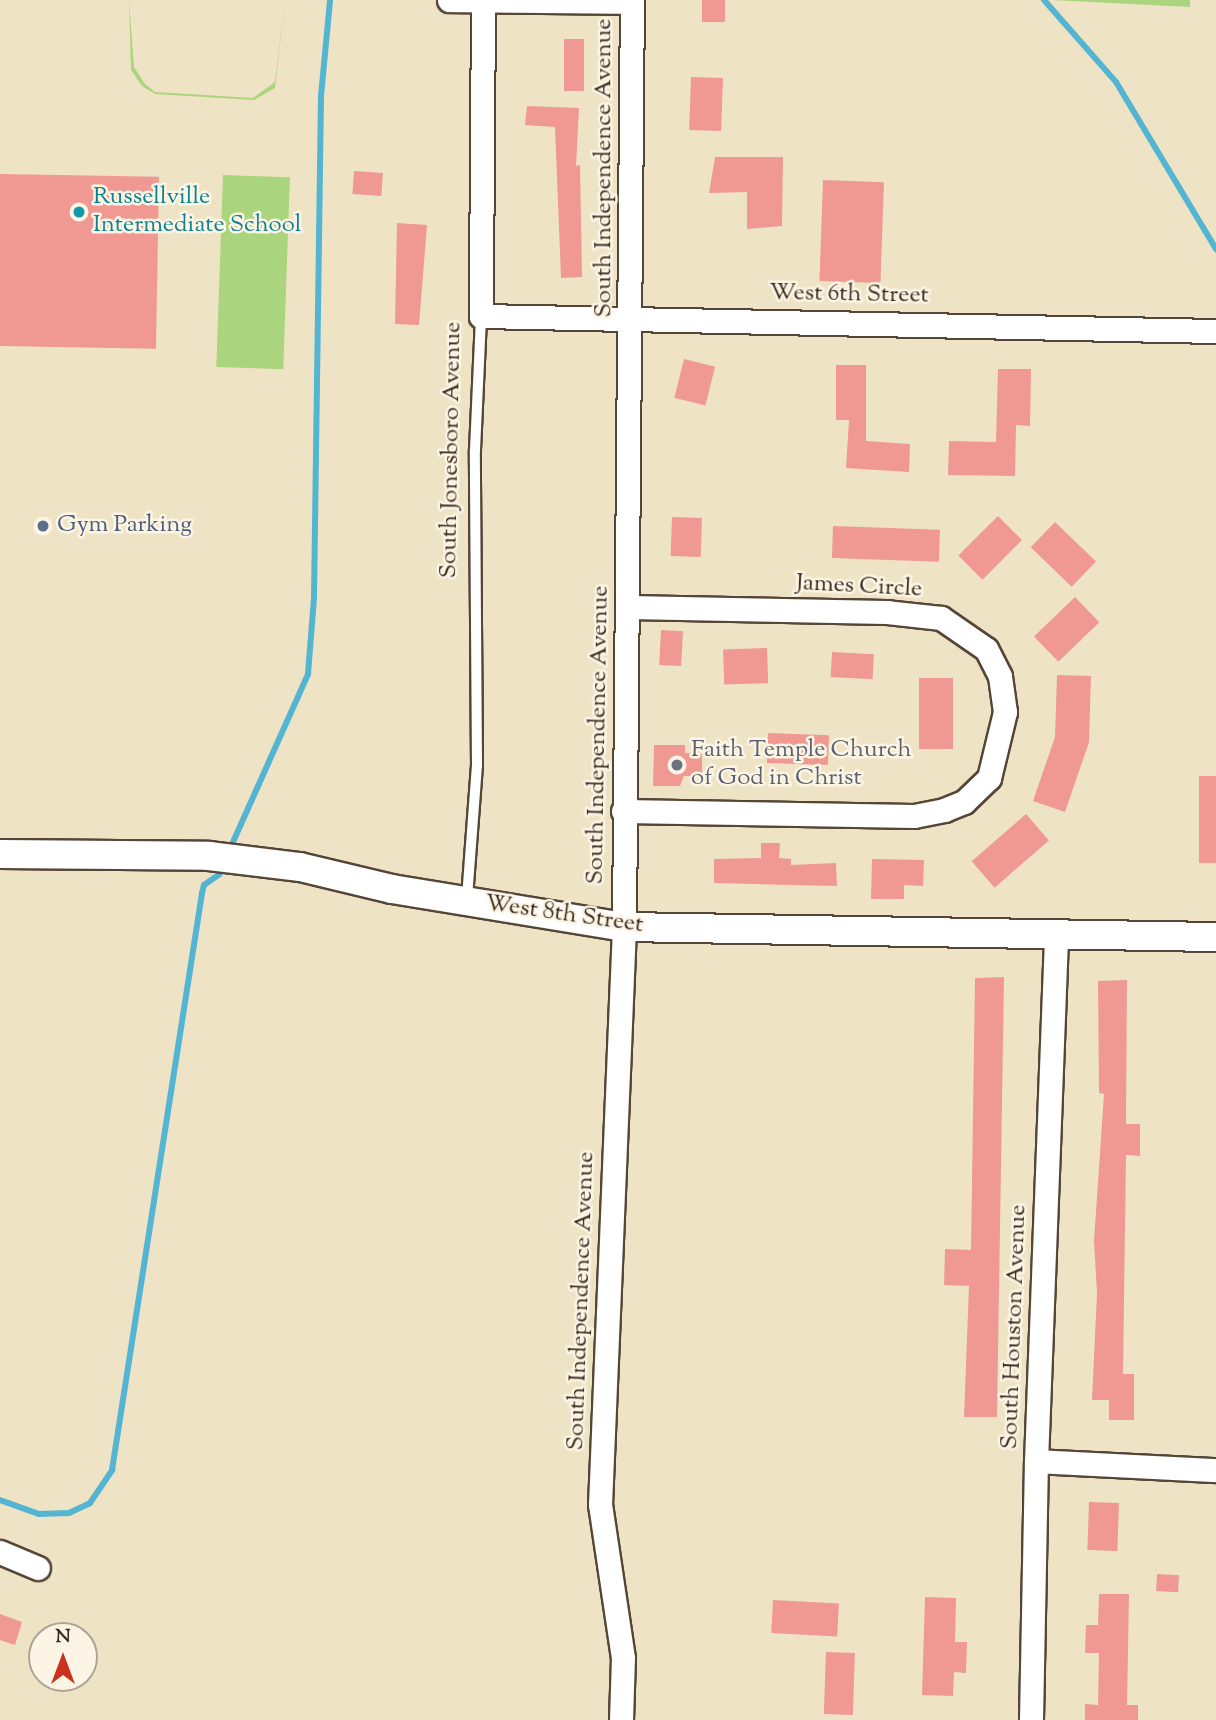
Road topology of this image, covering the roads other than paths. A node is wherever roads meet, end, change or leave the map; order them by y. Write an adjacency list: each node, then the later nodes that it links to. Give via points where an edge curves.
1 (449, 0): 2 (street)
2 (483, 1): 3 (street); 4 (street, South Jonesboro Avenue)
3 (632, 1): 5 (street, South Independence Avenue)
4 (481, 316): 5 (street, West 6th Street); 10 (lane, South Jonesboro Avenue, via 475,474 477,765)
5 (630, 316): 6 (street, West 6th Street); 7 (street, South Independence Avenue)
6 (1216, 331)
7 (627, 607): 8 (street, South Independence Avenue); 8 (street, James Circle, via 887,612 941,618 986,649 1000,676 1004,712 989,778 964,802 944,810 914,816)
8 (623, 811): 11 (street, South Independence Avenue)
9 (0, 854): 10 (street, West 8th Street, via 209,856 300,867)
10 (467, 901): 11 (street, West 8th Street)
11 (624, 927): 12 (street, West 8th Street); 18 (street, South Independence Avenue, via 600,1505 623,1658)
12 (1056, 937): 13 (street, West 8th Street); 14 (street, South Houston Avenue)
13 (1216, 937)
14 (1036, 1461): 15 (street); 19 (street, South Houston Avenue)
15 (1216, 1470)
16 (0, 1552): 17 (street)
17 (38, 1568)
18 (621, 1720)
19 (1031, 1720)

